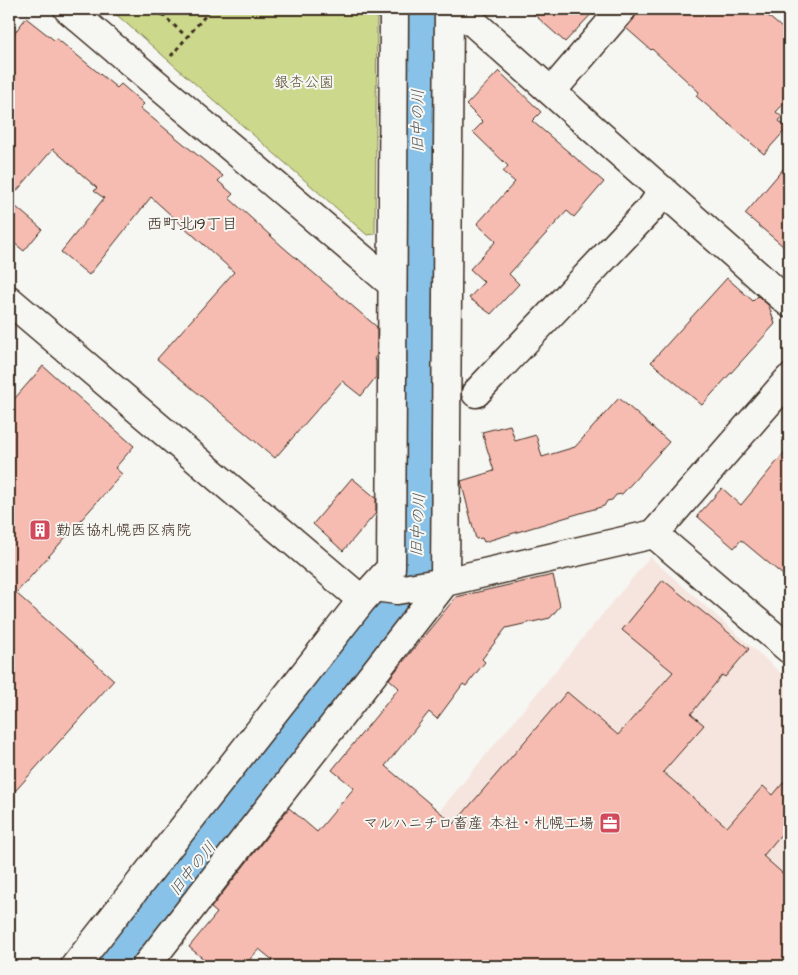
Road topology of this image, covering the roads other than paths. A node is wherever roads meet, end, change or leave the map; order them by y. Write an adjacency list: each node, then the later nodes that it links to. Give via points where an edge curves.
1 (68, 9): 8 (street)
2 (394, 9): 8 (street)
3 (448, 9): 14 (street)
4 (458, 9): 6 (street)
5 (622, 9): 6 (street)
6 (552, 92): 7 (street)
7 (663, 190): 10 (street); 12 (street, via 652,207)
8 (392, 284): 15 (street, via 391,568)
9 (9, 300): 15 (street)
10 (789, 303)
11 (789, 379): 13 (street)
12 (476, 393)
13 (654, 534): 14 (street); 16 (street)
14 (437, 583): 15 (street); 18 (street)
15 (378, 592): 17 (street)
16 (789, 649)
17 (75, 966)
18 (146, 966)

